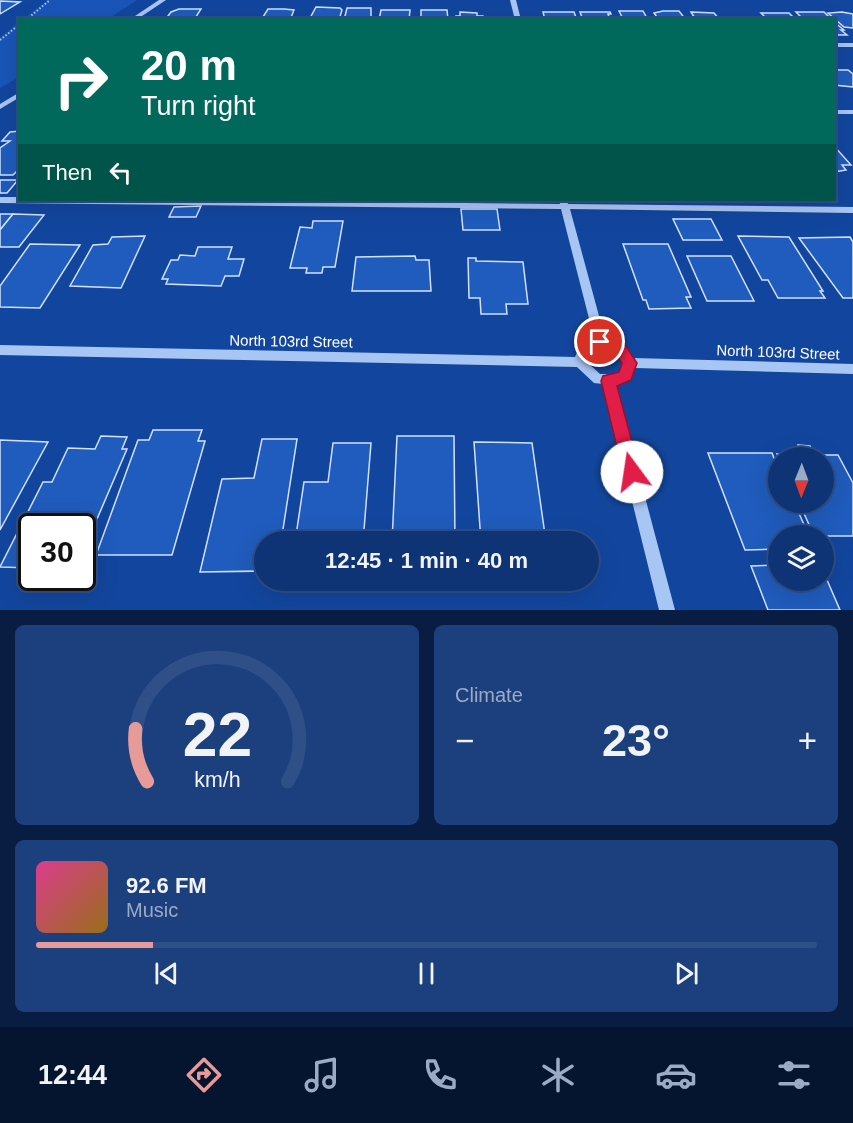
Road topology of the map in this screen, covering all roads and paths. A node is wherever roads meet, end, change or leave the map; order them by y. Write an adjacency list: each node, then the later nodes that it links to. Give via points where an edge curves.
1 (50, 0): 4 (path)
2 (164, 0): 5 (street)
3 (513, 0): 6 (street)
4 (28, 18)
5 (134, 18)
6 (518, 18)
7 (18, 25): 8 (path)
8 (1, 38)
9 (836, 45): 10 (street)
10 (853, 45)
11 (18, 95): 13 (street)
12 (18, 104): 13 (street)
13 (2, 105)
14 (836, 112): 15 (street)
15 (853, 112)
16 (0, 200): 17 (street)
17 (18, 200)
18 (188, 201): 19 (street)
19 (564, 203): 20 (street); 21 (street)
20 (853, 210)
21 (600, 342): 23 (street, via 585,347); 24 (street, via 621,350)
22 (0, 350): 23 (street, North 103rd Street)
23 (581, 362): 26 (street, via 591,375)
24 (629, 363): 25 (street, North 103rd Street); 26 (street, via 626,375)
25 (853, 369)
26 (608, 381): 27 (street)
27 (667, 610)

